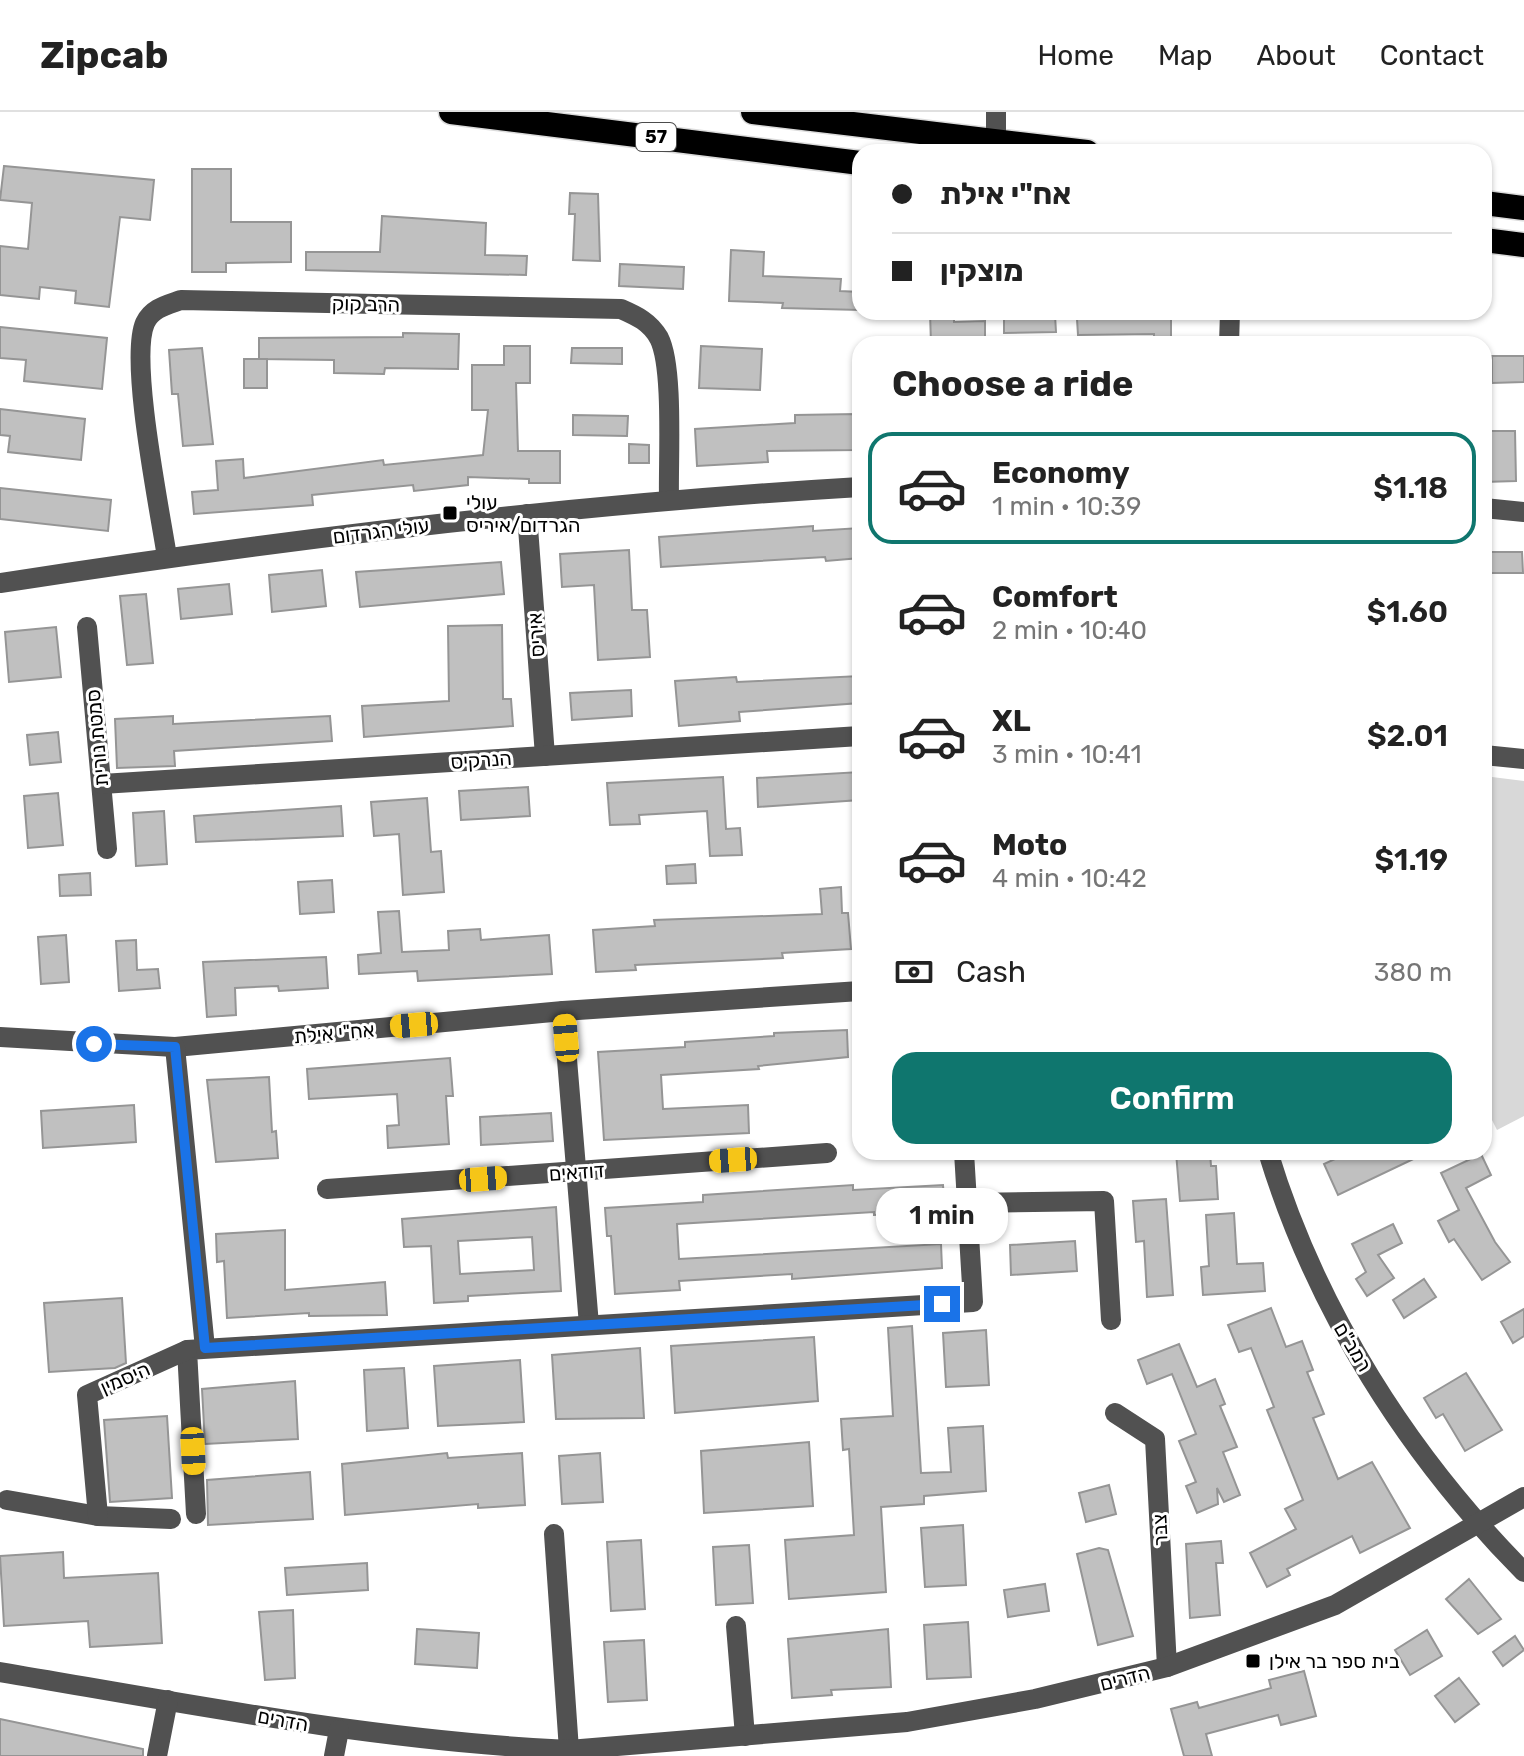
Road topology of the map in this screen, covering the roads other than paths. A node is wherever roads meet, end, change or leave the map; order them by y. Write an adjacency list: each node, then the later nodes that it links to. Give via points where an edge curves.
1 (451, 112): 6 (highway, 57)
2 (753, 112): 4 (highway)
3 (996, 112): 5 (street)
4 (975, 144)
5 (996, 144)
6 (852, 162)
7 (1492, 204): 8 (highway)
8 (1524, 208)
9 (1492, 241): 10 (highway)
10 (1524, 245)
11 (852, 487): 12 (street, עולי הגרדום)
12 (669, 498): 15 (street, עולי הגרדום); 16 (street, הרב קוק, via 666,368 660,339 643,318 621,309 181,300 157,308 146,321 140,344)
13 (1492, 509): 14 (street)
14 (1524, 512)
15 (527, 514): 16 (street, עולי הגרדום); 20 (street, איריס)
16 (167, 557): 17 (street, עולי הגרדום)
17 (0, 583)
18 (87, 627): 23 (street, סמטת נורית)
19 (852, 737): 20 (street, הנרקיס)
20 (545, 756): 23 (street, הנרקיס)
21 (1492, 756): 22 (street)
22 (1524, 759)
23 (102, 784): 24 (street, סמטת נורית)
24 (107, 849)
25 (852, 992): 26 (street, אח"י אילת)
26 (563, 1011): 28 (street, אח"י אילת); 32 (street)
27 (0, 1037): 28 (street, אח"י אילת)
28 (175, 1047): 37 (street)
29 (827, 1153): 32 (street, דודאים)
30 (964, 1160): 34 (street)
31 (1270, 1160): 44 (street, רמב"ם, via 1322,1296 1391,1408)
32 (577, 1173): 33 (street, דודאים); 36 (street)
33 (327, 1189)
34 (967, 1203): 35 (street, via 1104,1201); 36 (street, via 973,1302)
35 (1111, 1320)
36 (589, 1325): 37 (street)
37 (196, 1349): 41 (street); 42 (street, היסמין, via 87,1395)
38 (1115, 1413): 48 (street, צבר, via 1155,1439)
39 (1524, 1497): 44 (street, הדרים)
40 (7, 1500): 42 (street)
41 (196, 1514)
42 (98, 1516): 43 (street)
43 (171, 1519)
44 (1475, 1522): 46 (street, רמב"ם); 48 (street, הדרים, via 1335,1605)
45 (554, 1534): 54 (street)
46 (1524, 1572)
47 (736, 1626): 52 (street)
48 (1167, 1667): 52 (street, הדרים, via 907,1722)
49 (0, 1672): 50 (street, הדרים)
50 (168, 1700): 51 (street, הדרים); 56 (street)
51 (339, 1730): 55 (street, הדרים); 57 (street)
52 (745, 1736): 53 (street, הדרים)
53 (706, 1748): 54 (street, הדרים)
54 (569, 1750): 55 (street, הדרים)
55 (534, 1752)
56 (157, 1756)
57 (334, 1756)

